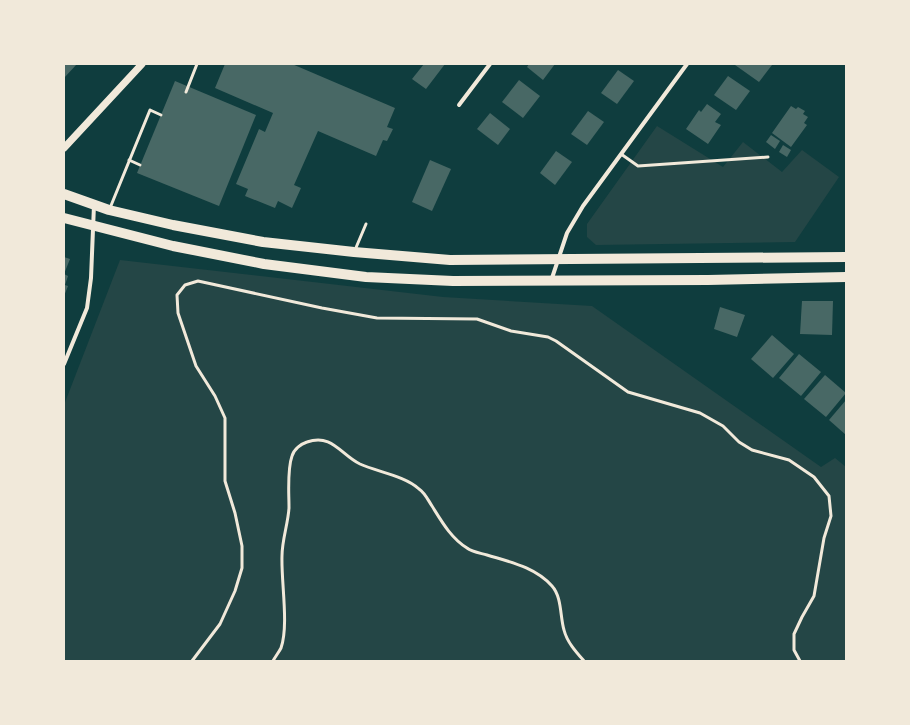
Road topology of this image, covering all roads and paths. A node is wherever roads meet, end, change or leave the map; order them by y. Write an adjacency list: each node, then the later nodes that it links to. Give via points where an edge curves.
1 (142, 64): 8 (street)
2 (197, 64): 5 (lane)
3 (490, 64): 6 (street)
4 (687, 64): 9 (street)
5 (186, 92)
6 (459, 105)
7 (161, 115): 11 (lane, via 150,110)
8 (64, 148)
9 (621, 154): 10 (lane, via 638,166); 21 (street, via 583,206 567,233)
10 (768, 157)
11 (129, 160): 12 (lane); 15 (lane)
12 (140, 165)
13 (64, 194): 14 (main road)
14 (94, 204): 15 (main road); 18 (street)
15 (109, 210): 19 (main road, via 263,242)
16 (64, 218): 18 (main road)
17 (366, 224): 19 (lane)
18 (93, 225): 23 (main road, via 173,246 264,264 366,277 453,281); 24 (street, via 91,278 86,308)
19 (354, 252): 21 (main road, via 450,260)
20 (846, 257): 21 (main road)
21 (558, 260): 23 (street)
22 (846, 277): 23 (main road)
23 (551, 281)
24 (64, 364)
25 (192, 661): 28 (lane, via 220,624 242,568 242,546 225,481 225,418 196,366 178,313 177,295 185,285 198,281 377,318 477,319 511,331 548,337 628,392 700,413 723,426 739,442 752,450 789,460 814,477 829,496 831,516 824,538 814,596 794,634 794,650)
26 (273, 661): 27 (lane, via 283,635 282,555 292,455 301,444 312,440 324,440 335,445 351,459 419,488 457,542 469,550 517,564 540,575 553,587 559,601 564,631 572,647)
27 (584, 661)
28 (800, 661)

